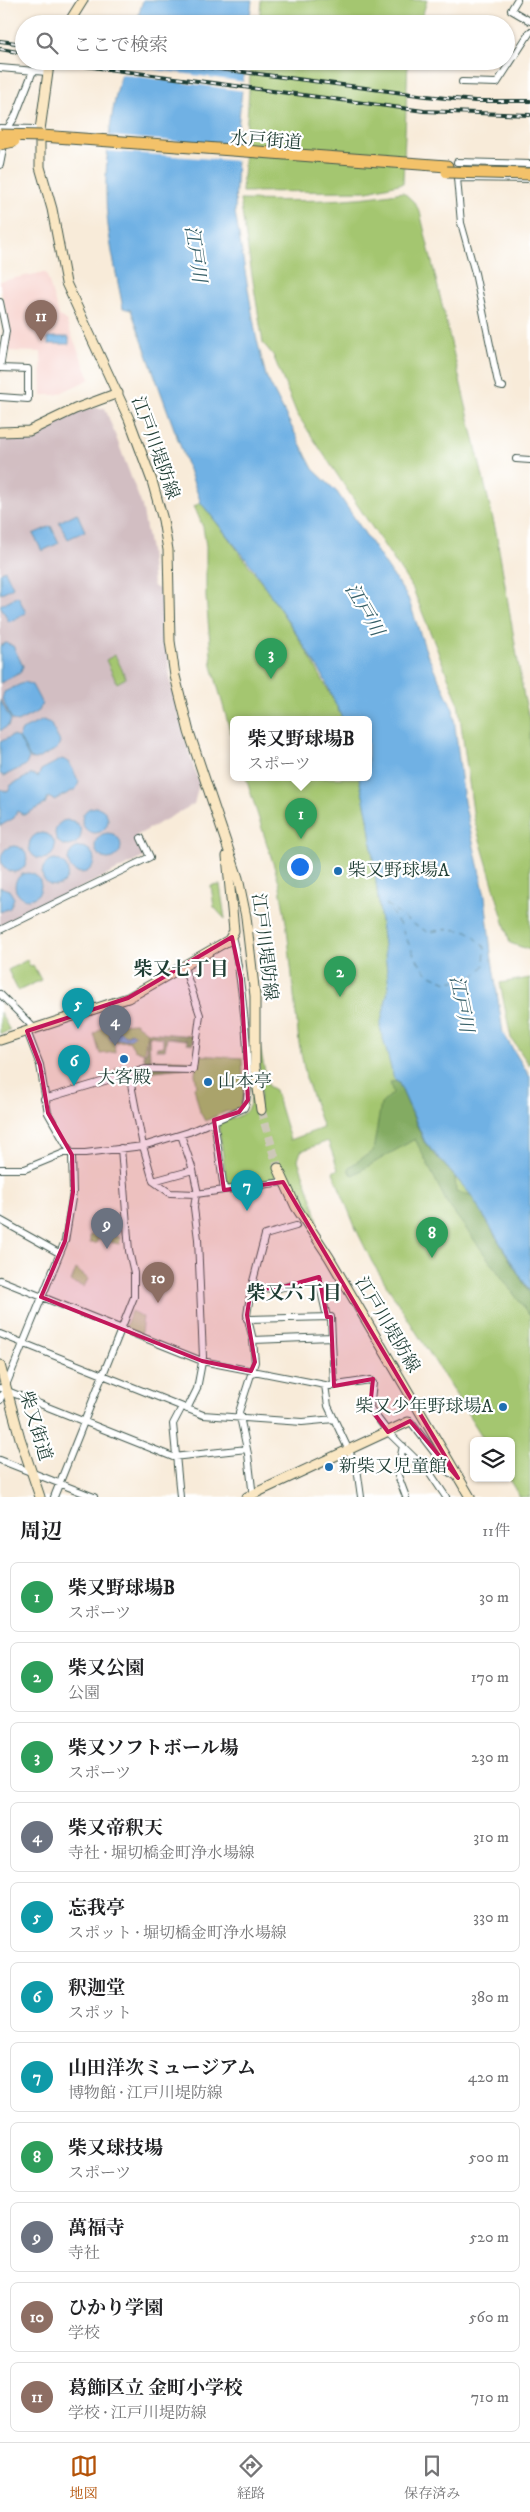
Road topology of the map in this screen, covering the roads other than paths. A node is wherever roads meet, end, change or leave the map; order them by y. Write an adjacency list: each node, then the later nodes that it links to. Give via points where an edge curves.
1 (83, 0): 3 (main road)
2 (518, 0): 4 (street, via 511,10)
3 (74, 15)
4 (530, 21)
5 (530, 32): 6 (street)
6 (515, 55)
7 (0, 68): 8 (street)
8 (15, 69)
9 (22, 70): 13 (street)
10 (38, 70): 13 (street)
11 (48, 70): 27 (main road, 江戸川堤防線, via 39,156 41,172 54,217 62,266 74,302)
12 (505, 70): 14 (street, via 497,82)
13 (33, 71): 15 (street, via 15,117)
14 (462, 82)
15 (2, 130): 16 (highway, 水戸街道, bridge); 17 (street)
16 (39, 136): 17 (highway, 水戸街道, bridge); 20 (highway, 水戸街道, via 427,168)
17 (1, 146): 19 (street)
18 (530, 164): 20 (street)
19 (0, 165)
20 (450, 167): 21 (highway, 水戸街道); 22 (highway, 水戸街道, bridge)
21 (530, 169)
22 (530, 174)
23 (530, 179): 26 (street, via 457,178 461,223 499,386)
24 (0, 302): 25 (street, via 6,331)
25 (1, 359): 28 (street, via 0,368 28,369 28,399)
26 (503, 387)
27 (118, 393): 29 (main road, via 29,431); 33 (main road, 江戸川堤防線, via 148,467 161,513 168,550 170,634 175,676 189,732)
28 (0, 398)
29 (0, 432)
30 (516, 460): 31 (street)
31 (530, 460)
32 (140, 838): 34 (street, via 150,857)
33 (228, 849): 35 (main road, 江戸川堤防線); 42 (main road, 江戸川堤防線, via 241,890 250,942 256,1010 255,1067)
34 (0, 930)
35 (232, 937): 36 (main road); 43 (street, via 241,979 248,1055 248,1100 239,1112)
36 (184, 967): 38 (main road, via 116,1003); 40 (street, via 200,1015 193,1070 146,1069)
37 (0, 994): 38 (street)
38 (31, 1030): 39 (main road); 41 (street)
39 (0, 1040)
40 (129, 1074): 41 (street); 45 (street)
41 (44, 1099): 47 (street, via 48,1113)
42 (261, 1110)
43 (214, 1120): 44 (street); 53 (street)
44 (181, 1135): 45 (street); 50 (street)
45 (142, 1146): 46 (street); 51 (street)
46 (121, 1148): 47 (street); 63 (street, via 129,1250 134,1273 132,1304)
47 (71, 1152): 49 (street, via 25,1170); 57 (street, via 73,1192 65,1241)
48 (278, 1168): 52 (main road, 江戸川堤防線)
49 (0, 1169)
50 (193, 1170): 51 (street); 54 (street)
51 (153, 1181): 54 (street, via 170,1193)
52 (283, 1182): 53 (street); 88 (main road, 江戸川堤防線)
53 (224, 1190): 54 (street)
54 (197, 1194): 68 (street, via 194,1208)
55 (0, 1220): 57 (street)
56 (296, 1226): 59 (street, via 265,1235)
57 (59, 1253): 60 (street)
58 (0, 1280): 60 (street)
59 (251, 1289): 61 (street, via 280,1288 318,1278); 62 (street)
60 (41, 1297): 63 (street); 67 (street)
61 (327, 1317): 62 (street); 65 (street, via 331,1317)
62 (247, 1319): 66 (street)
63 (121, 1329): 68 (street); 71 (street)
64 (0, 1334): 67 (street)
65 (332, 1337): 66 (street); 73 (street)
66 (253, 1340): 70 (street, via 255,1362)
67 (22, 1343): 71 (street); 74 (street)
68 (202, 1361): 70 (street); 76 (street, via 197,1389)
69 (0, 1365): 74 (main road, 柴又街道)
70 (251, 1371): 72 (street); 77 (street)
71 (103, 1375): 76 (street); 79 (street)
72 (325, 1385): 73 (street); 78 (street)
73 (334, 1386): 81 (street, via 370,1380 370,1408)
74 (4, 1388): 75 (street); 79 (street); 87 (main road, 柴又街道)
75 (0, 1400)
76 (185, 1408): 77 (street, via 204,1415); 85 (street, via 173,1424)
77 (239, 1416): 78 (street, via 302,1422); 83 (street)
78 (334, 1419): 84 (street)
79 (84, 1422): 85 (street); 89 (street)
80 (408, 1422): 81 (main road); 88 (street, via 434,1449 450,1473)
81 (388, 1432): 82 (street); 84 (main road)
82 (403, 1446): 91 (street, via 397,1473); 97 (street, via 430,1473)
83 (247, 1449): 85 (street); 90 (street)
84 (348, 1450): 90 (main road); 96 (street, via 357,1468)
85 (177, 1457): 95 (street)
86 (0, 1460): 87 (street)
87 (31, 1472): 89 (street); 92 (main road, 柴又街道)
88 (458, 1478): 98 (main road, 江戸川堤防線)
89 (60, 1483): 93 (street); 94 (street)
90 (251, 1496)
91 (404, 1496)
92 (40, 1497)
93 (54, 1497)
94 (94, 1497)
95 (180, 1497)
96 (360, 1497)
97 (446, 1497)
98 (470, 1497)

